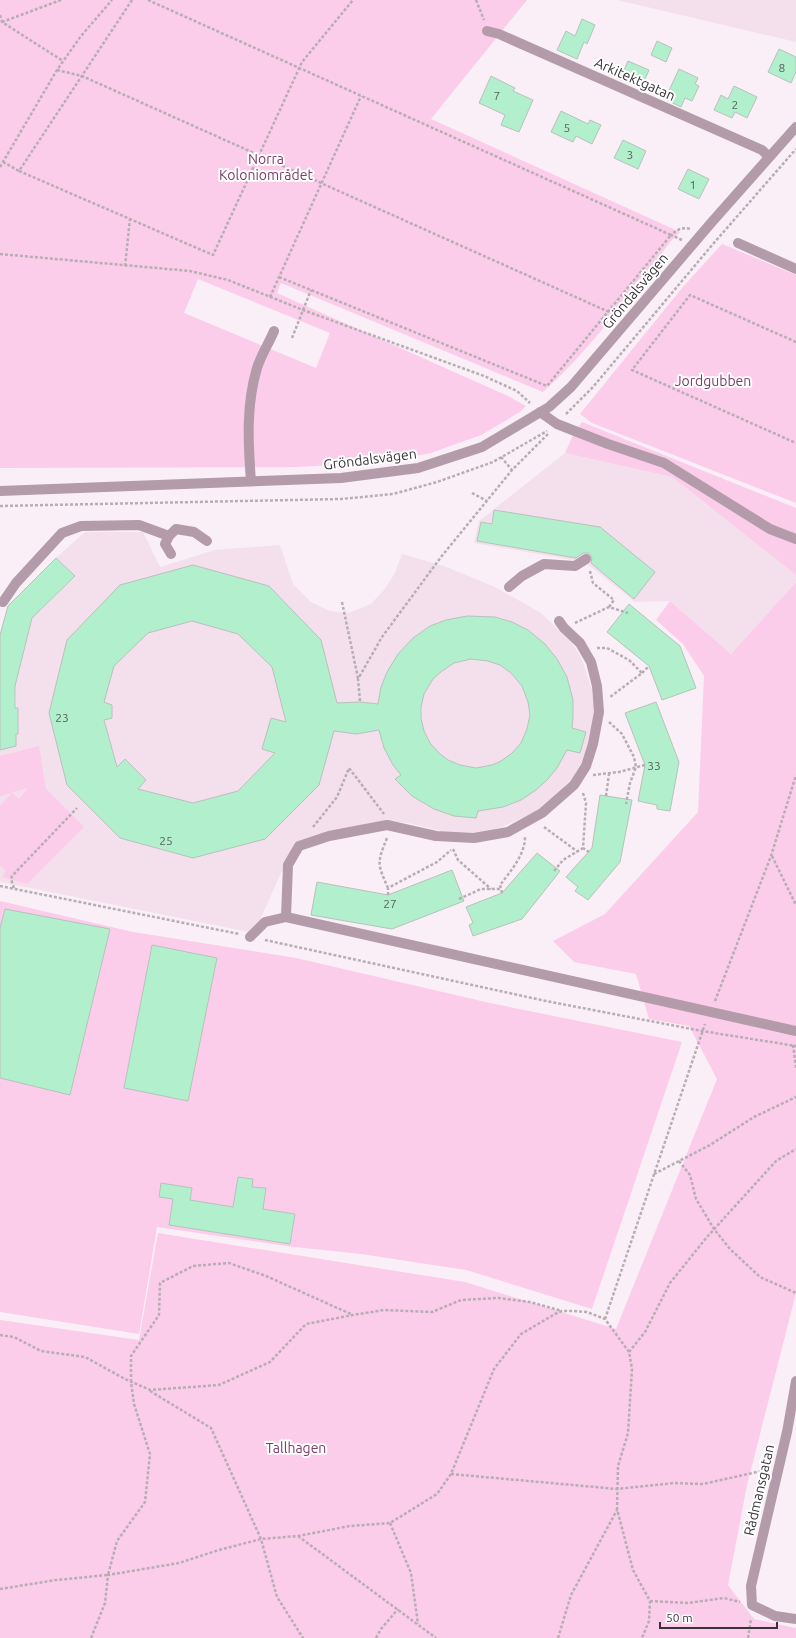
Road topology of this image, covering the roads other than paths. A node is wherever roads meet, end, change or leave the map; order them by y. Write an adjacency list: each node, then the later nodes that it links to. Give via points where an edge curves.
1 (487, 30): 3 (street, Arkitektgatan, via 762,150)
2 (796, 127): 3 (street, Gröndalsvägen)
3 (768, 157): 7 (street, Gröndalsvägen, via 572,387)
4 (738, 243): 5 (street)
5 (796, 269)
6 (274, 331): 8 (street, via 257,367 251,396 248,431)
7 (540, 412): 8 (street, Gröndalsvägen, via 482,447 418,468 341,478); 11 (street, via 557,424 664,463 770,529)
8 (251, 481): 9 (street, Gröndalsvägen)
9 (0, 491)
10 (169, 536): 12 (street, via 176,529 194,532); 13 (street, via 166,544); 16 (street, via 139,524 80,526 62,533 16,583)
11 (796, 539)
12 (207, 541)
13 (171, 554)
14 (586, 559): 15 (street, via 575,566 544,564)
15 (509, 586)
16 (3, 602)
17 (561, 624): 18 (street, via 580,642 591,662 599,709 593,744 574,785 542,813 508,832 474,838 436,836 387,825 329,836 299,846 288,865)
18 (286, 917): 19 (street, via 265,922); 20 (street)
19 (250, 937)
20 (796, 1031)
21 (796, 1381): 22 (street, Rådmansgatan)
22 (792, 1433): 23 (street, Rådmansgatan, via 778,1469 751,1586 752,1605 775,1616)
23 (796, 1619)

